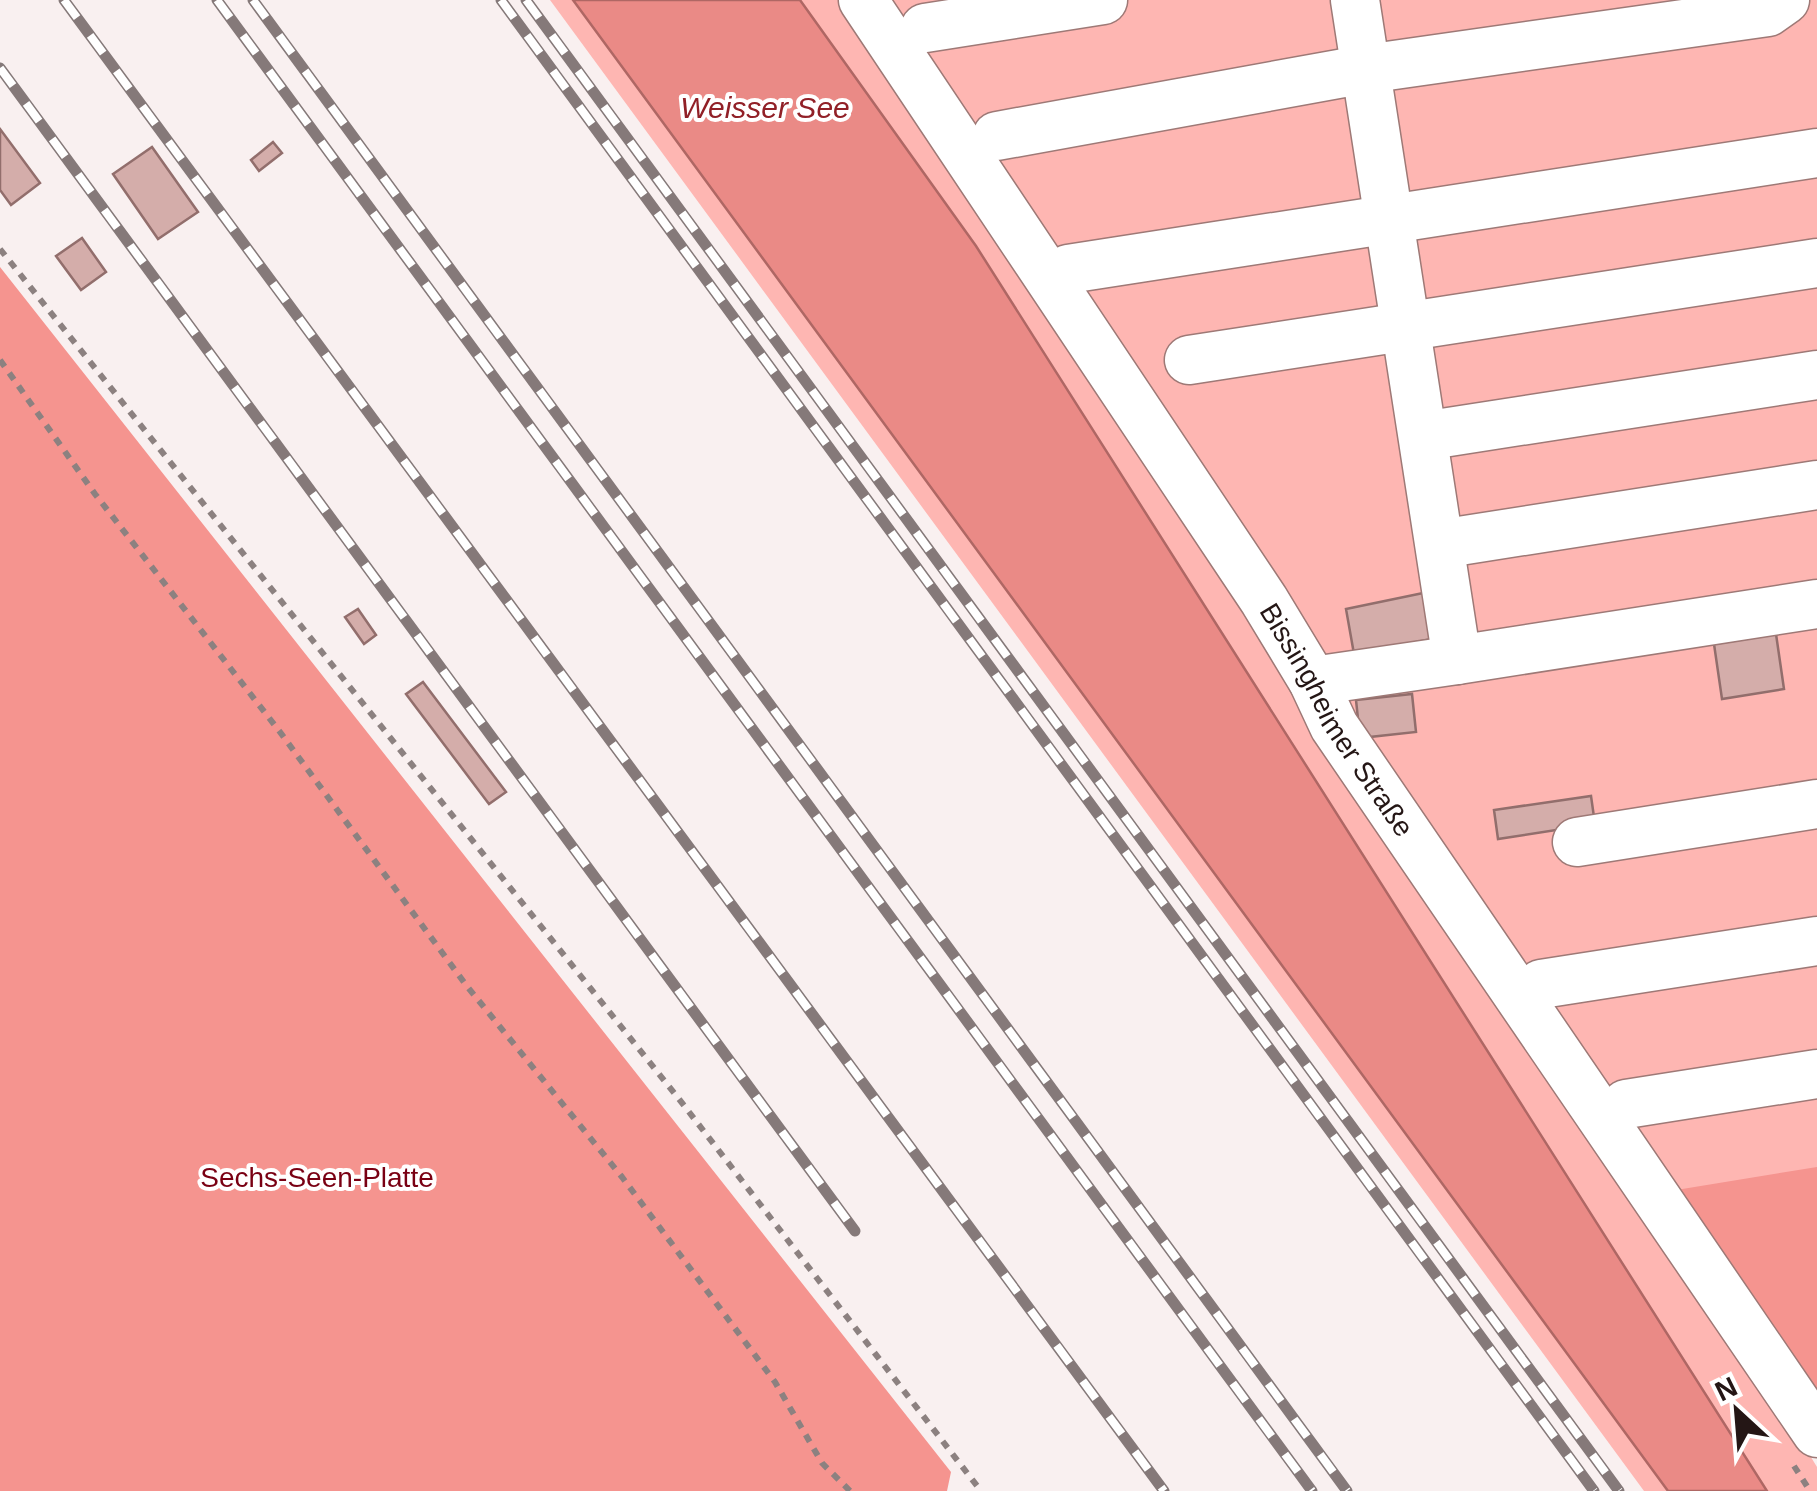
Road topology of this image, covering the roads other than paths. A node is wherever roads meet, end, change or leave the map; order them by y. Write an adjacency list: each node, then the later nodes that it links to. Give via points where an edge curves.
1 (863, 0): 20 (street, Bissingheimer Straße)
2 (1103, 0): 5 (street)
3 (1355, 0): 6 (street)
4 (1785, 0): 6 (street, via 1768,12)
5 (925, 28)
6 (1366, 69): 7 (street); 9 (street)
7 (997, 136)
8 (1817, 153): 9 (street)
9 (1389, 219): 11 (street); 12 (street)
10 (1817, 262): 12 (street)
11 (1068, 269)
12 (1406, 326): 13 (street); 15 (street)
13 (1189, 360)
14 (1817, 375): 15 (street)
15 (1423, 436): 17 (street)
16 (1817, 485): 17 (street)
17 (1440, 544): 19 (street)
18 (1817, 604): 19 (street)
19 (1458, 660): 20 (street)
20 (1312, 681): 27 (street, Bissingheimer Straße, via 1334,726)
21 (1817, 804): 22 (street)
22 (1576, 842)
23 (1817, 941): 24 (street)
24 (1541, 984)
25 (1817, 1074): 26 (street)
26 (1626, 1104)
27 (1817, 1433)

